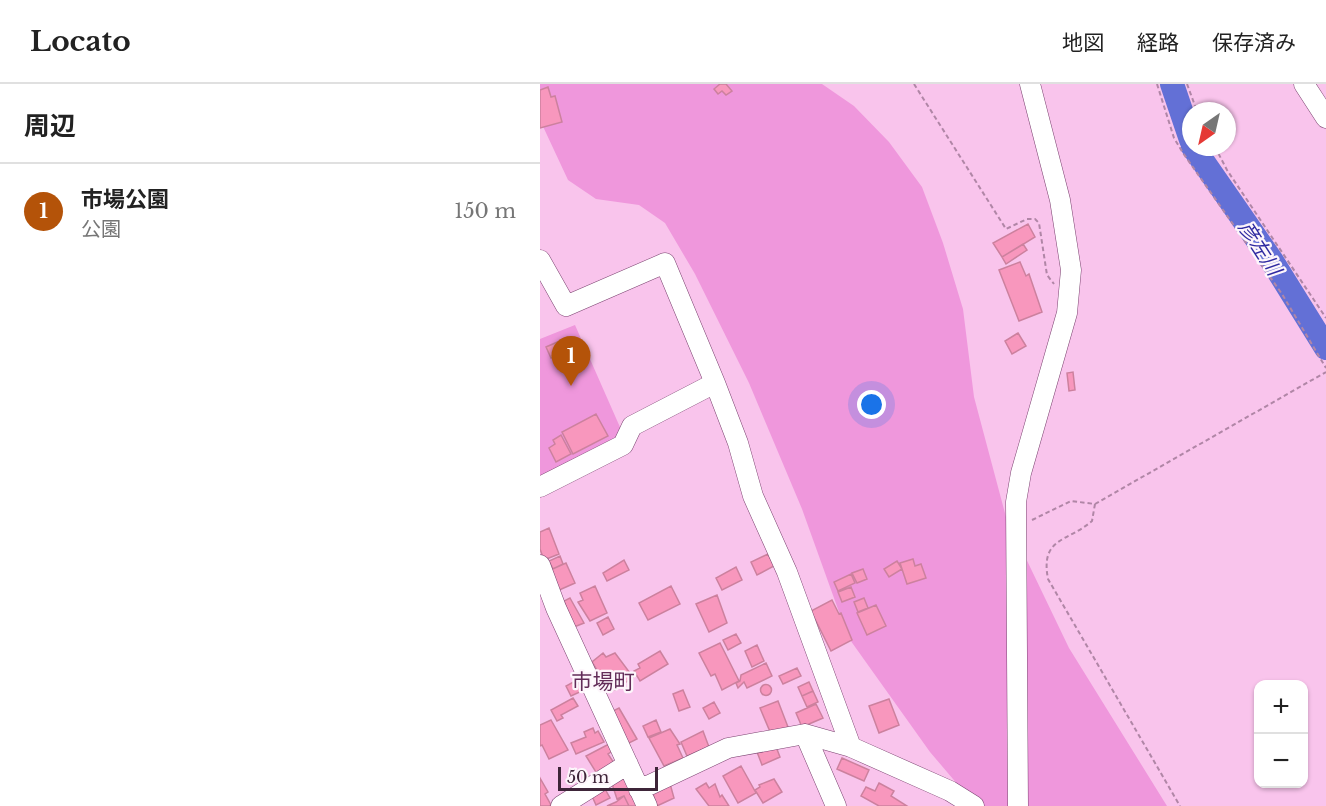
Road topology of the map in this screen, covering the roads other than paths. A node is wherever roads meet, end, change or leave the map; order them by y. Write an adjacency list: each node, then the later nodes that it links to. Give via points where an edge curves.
1 (1030, 84): 15 (street, via 1060,200 1069,248 1070,295 1016,502)
2 (1304, 84): 3 (street)
3 (1326, 118)
4 (540, 260): 5 (street, via 566,306 665,263)
5 (715, 383): 6 (street, via 632,426 623,445); 9 (street, via 753,496 787,572)
6 (540, 487)
7 (540, 565): 10 (street, via 555,608)
8 (805, 734): 9 (street); 11 (street, via 728,748); 13 (street)
9 (851, 747): 14 (street, via 950,791)
10 (628, 764): 11 (street); 12 (street)
11 (643, 798)
12 (561, 806)
13 (836, 806)
14 (974, 806)
15 (1018, 806)

